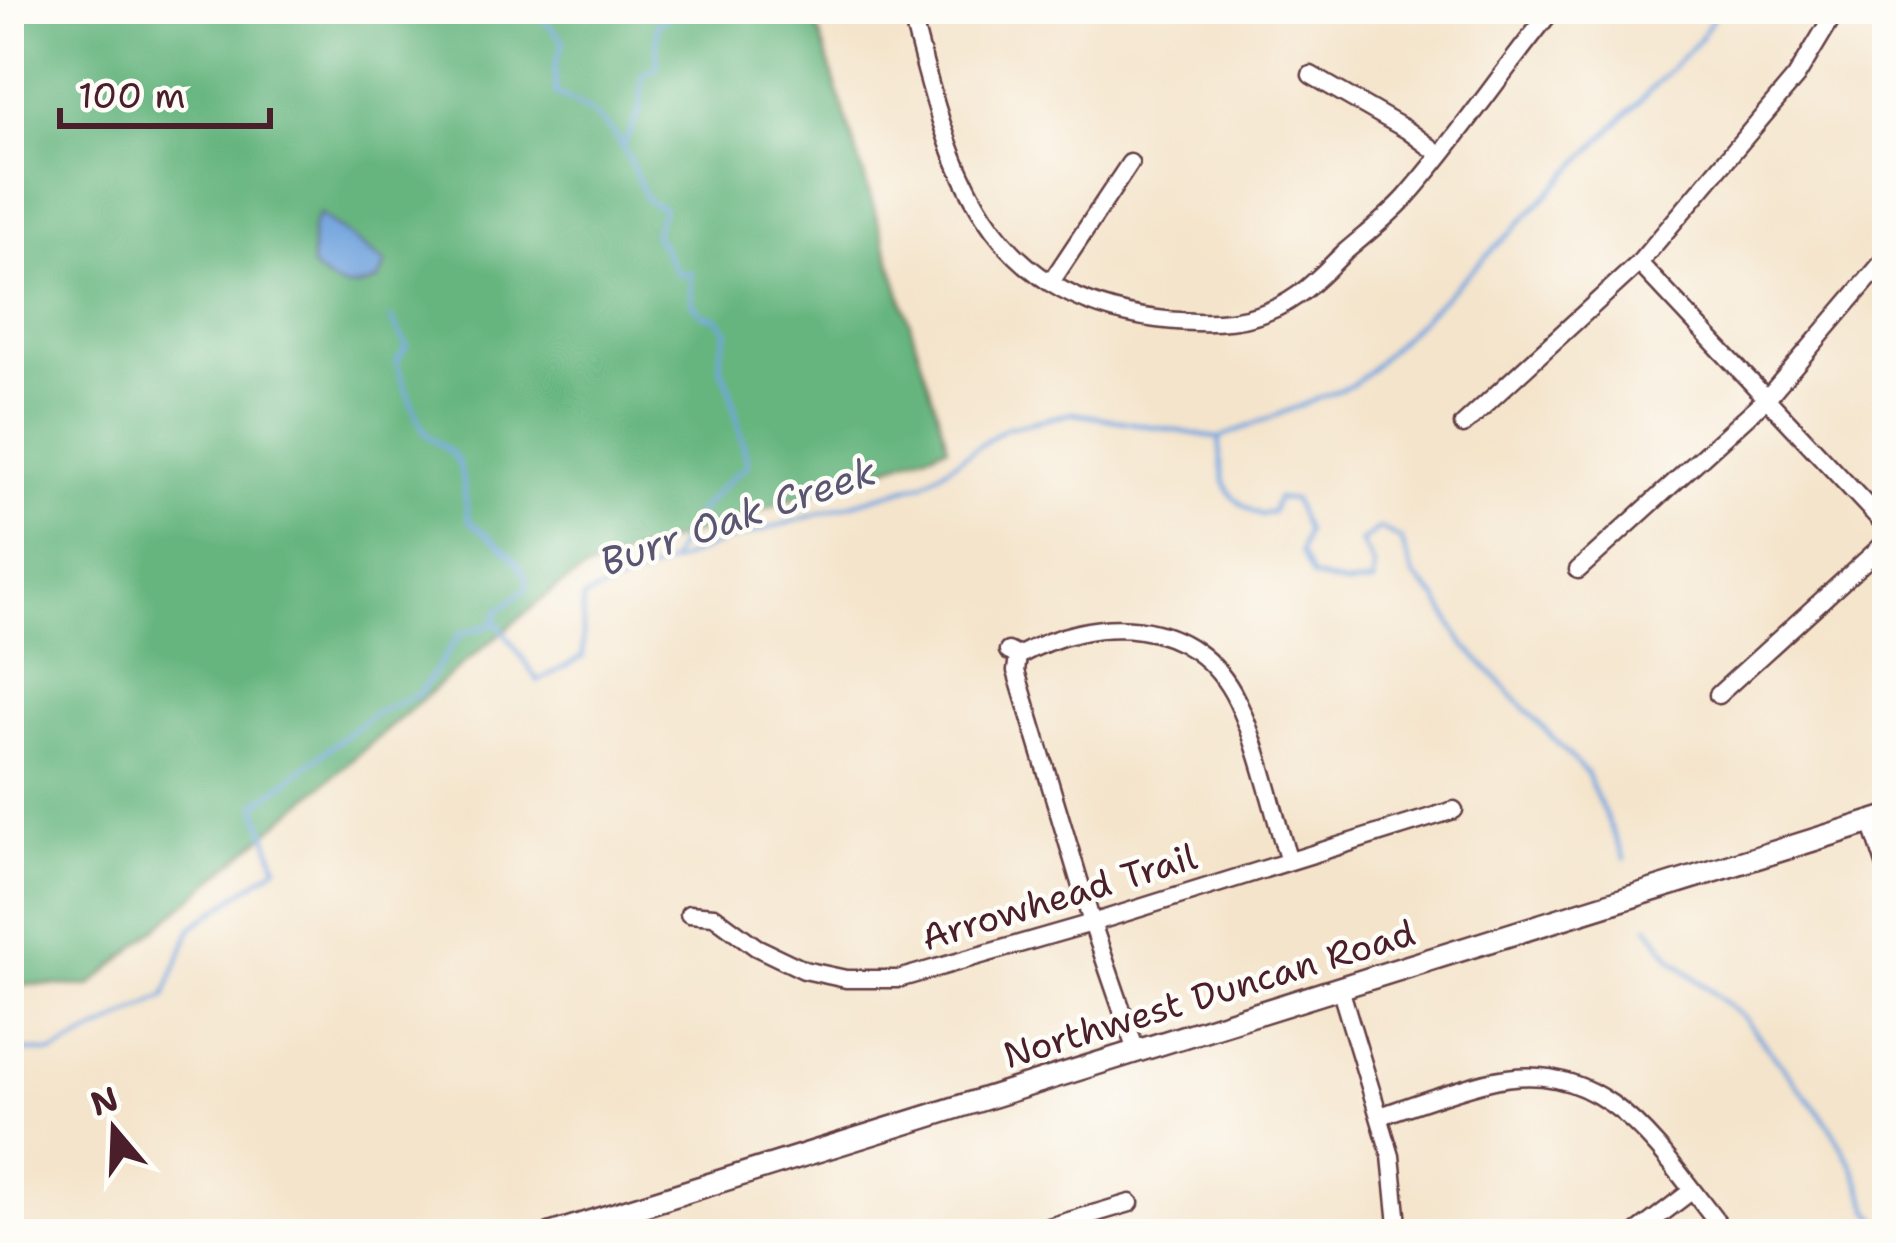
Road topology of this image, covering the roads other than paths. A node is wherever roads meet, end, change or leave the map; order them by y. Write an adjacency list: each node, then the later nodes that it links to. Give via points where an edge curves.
1 (910, 9): 9 (street, via 974,204 1004,248)
2 (1553, 9): 5 (street)
3 (1837, 9): 8 (street, via 1796,77)
4 (1311, 75): 5 (street)
5 (1441, 155): 9 (street, via 1298,295 1267,312 1226,324 1131,315)
6 (1130, 163): 9 (street)
7 (1887, 257): 10 (street)
8 (1639, 263): 10 (street); 11 (street)
9 (1051, 282)
10 (1767, 398): 12 (street); 14 (street)
11 (1462, 425)
12 (1887, 527)
13 (1887, 541): 15 (street)
14 (1577, 570)
15 (1718, 695)
16 (1454, 809): 18 (street, Arrowhead Trail)
17 (1879, 819): 19 (street); 22 (street, Northwest Duncan Road)
18 (1289, 861): 21 (street, Arrowhead Trail); 21 (street, via 1238,702 1210,662 1181,640 1138,628 1091,629 1013,654)
19 (1887, 870)
20 (688, 914): 21 (street, Arrowhead Trail, via 714,916 804,970 846,979 931,972)
21 (1092, 923): 23 (street)
22 (1340, 988): 23 (street, Northwest Duncan Road); 24 (street)
23 (1136, 1052): 27 (street, Northwest Duncan Road)
24 (1380, 1116): 25 (street, via 1488,1082 1562,1079 1606,1096); 31 (street)
25 (1690, 1192): 32 (street); 33 (street)
26 (1130, 1203): 30 (street)
27 (634, 1210): 28 (street, Northwest Duncan Road); 29 (street)
28 (551, 1234)
29 (642, 1234)
30 (1025, 1234)
31 (1399, 1234)
32 (1635, 1234)
33 (1726, 1234)

